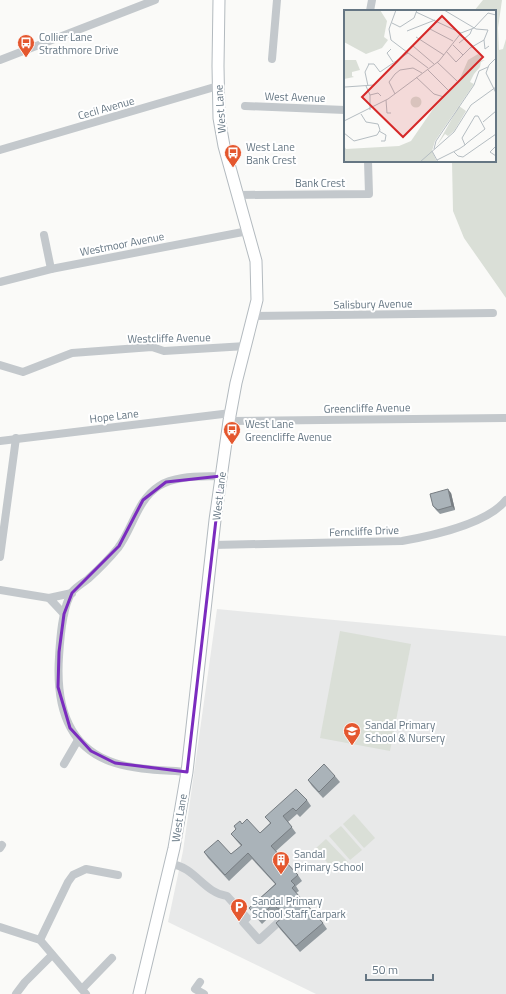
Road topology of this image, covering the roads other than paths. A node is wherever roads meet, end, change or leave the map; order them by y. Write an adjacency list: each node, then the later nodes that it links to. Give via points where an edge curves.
1 (155, 0): 7 (street)
2 (219, 0): 8 (street, West Lane)
3 (277, 0): 6 (street)
4 (372, 0): 5 (street)
5 (370, 10)
6 (272, 59)
7 (0, 60)
8 (218, 86): 11 (street, Cecil Avenue); 13 (street, West Lane, via 219,118 224,146)
9 (245, 106): 10 (street, West Avenue)
10 (344, 110)
11 (0, 150)
12 (368, 162): 13 (street, Bank Crest, via 369,194)
13 (239, 195): 14 (street, West Lane)
14 (248, 231): 16 (street, Westmoor Avenue); 19 (street, West Lane, via 256,261 257,300)
15 (44, 235): 16 (street)
16 (51, 268): 17 (street, Westmoor Avenue)
17 (0, 282)
18 (493, 313): 19 (street, Salisbury Avenue)
19 (253, 316): 20 (street, West Lane)
20 (246, 346): 21 (street, Westcliffe Avenue, via 164,351 152,347 72,353 23,372); 22 (street, West Lane)
21 (0, 366)
22 (230, 417): 23 (street, Greencliffe Avenue); 24 (street, Hope Lane); 26 (street, West Lane)
23 (505, 418)
24 (16, 438): 25 (street, Hope Lane); 29 (street)
25 (0, 440)
26 (221, 476): 28 (street, West Lane); 31 (street, via 175,479 159,485 150,492 143,500 128,535 120,546)
27 (506, 500): 28 (street, Ferncliffe Drive, via 486,515 461,526 430,536 402,541)
28 (213, 545): 36 (street, West Lane)
29 (0, 557)
30 (0, 590): 32 (street)
31 (72, 593): 32 (street); 33 (street)
32 (49, 598): 33 (street)
33 (64, 614): 34 (street, via 58,687 65,716)
34 (78, 740): 35 (street); 36 (street, via 91,751 115,763)
35 (64, 764)
36 (187, 772): 37 (street, West Lane)
37 (171, 864): 39 (street, via 182,865 217,895 227,896 247,918 243,922 259,940); 47 (street, West Lane)
38 (118, 876): 41 (street, via 86,869 73,876)
39 (282, 919)
40 (0, 927): 41 (street)
41 (40, 940): 42 (street)
42 (52, 954): 45 (street); 46 (street)
43 (112, 958): 45 (street)
44 (200, 982): 48 (street, via 195,989)
45 (84, 991)
46 (16, 994)
47 (139, 994)
48 (204, 994)

